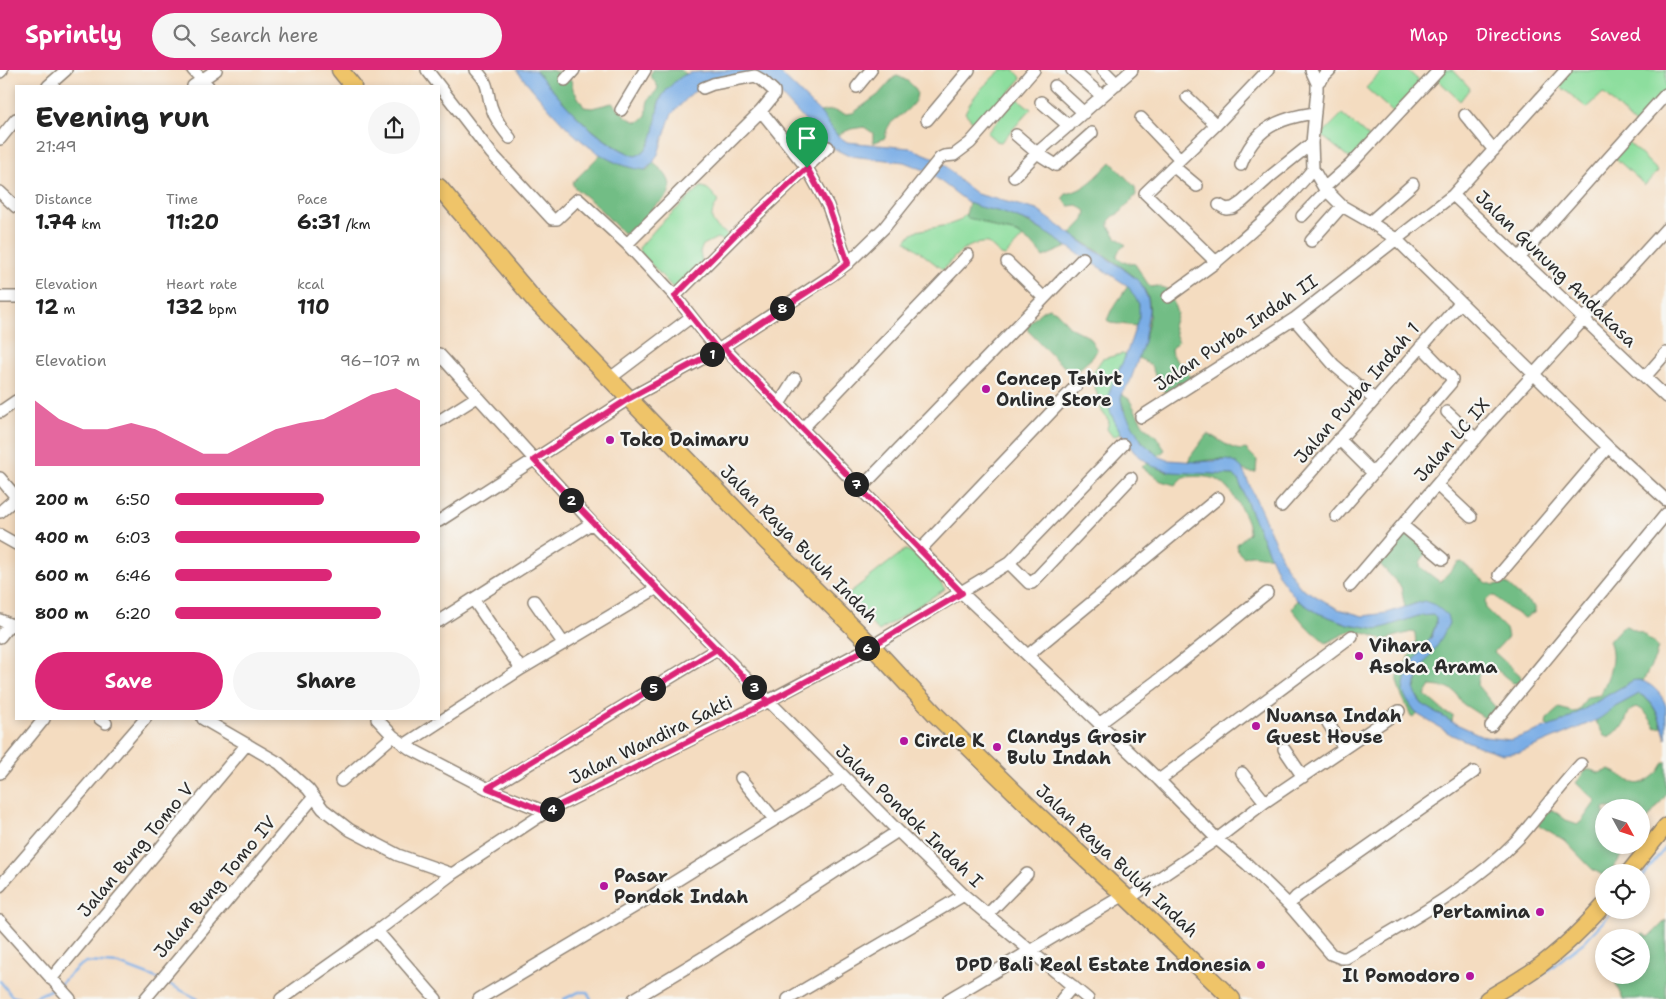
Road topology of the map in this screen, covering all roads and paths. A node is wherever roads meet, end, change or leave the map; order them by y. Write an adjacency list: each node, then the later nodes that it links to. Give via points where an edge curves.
1 (66, 70): 24 (street)
2 (193, 70): 22 (street)
3 (216, 70): 22 (street)
4 (340, 70): 25 (highway)
5 (427, 70): 26 (street)
6 (476, 70): 47 (street, via 486,83 498,122)
7 (574, 70): 20 (street)
8 (645, 70): 35 (street)
9 (969, 70): 42 (street)
10 (1034, 70): 78 (street, via 970,143 954,155 940,158 884,228)
11 (1072, 70): 32 (street)
12 (1103, 70): 23 (street)
13 (1132, 70): 23 (street)
14 (1268, 70): 43 (street)
15 (1311, 70): 21 (street)
16 (1330, 70): 21 (street)
17 (1439, 70): 61 (street)
18 (1566, 70): 51 (street)
19 (865, 72): 29 (street)
20 (565, 80)
21 (1317, 83): 38 (street)
22 (201, 84)
23 (1117, 84): 32 (street)
24 (49, 85)
25 (353, 85)
26 (439, 85)
27 (1055, 86): 37 (street)
28 (440, 87): 72 (street, via 491,153 554,220 578,199)
29 (857, 87)
30 (703, 88): 36 (street, via 755,76 774,92)
31 (1666, 94): 75 (street)
32 (1102, 96): 37 (street)
33 (1186, 97): 43 (street)
34 (1041, 102): 44 (street)
35 (621, 110)
36 (761, 111): 55 (street); 72 (street)
37 (1084, 113): 44 (street)
38 (1315, 113): 49 (street); 54 (street, via 1292,116 1275,124 1249,146)
39 (1466, 115): 51 (street)
40 (1141, 118): 53 (street)
41 (15, 120): 48 (street)
42 (927, 120)
43 (1216, 125): 53 (street)
44 (1069, 126): 52 (street)
45 (1092, 133): 52 (street, via 1056,165)
46 (1016, 135): 52 (street)
47 (510, 138)
48 (0, 139)
49 (1312, 143): 56 (street); 65 (street, via 1237,206 1226,209)
50 (828, 147): 55 (street)
51 (1494, 150): 63 (street)
52 (1037, 153): 57 (street)
53 (1176, 163): 59 (street); 77 (street, via 1145,193)
54 (1241, 166)
55 (807, 168): 78 (street, via 828,206); 79 (street)
56 (1314, 169): 61 (street); 77 (street)
57 (1014, 176)
58 (1413, 184): 68 (street)
59 (1197, 186)
60 (440, 188): 94 (highway, Jalan Raya Buluh Indah, via 537,303)
61 (1326, 189): 66 (street); 67 (street)
62 (0, 192): 64 (street)
63 (1452, 195): 70 (street, Jalan Gunung Andakasa); 75 (street, Jalan Gunung Andakasa)
64 (15, 206)
65 (1219, 206)
66 (1342, 206): 68 (street); 71 (street)
67 (1302, 216)
68 (1370, 222): 70 (street)
69 (1666, 229): 87 (street, Jalan LC IX)
70 (1396, 239): 84 (street); 86 (street, Jalan Purba Indah II)
71 (1311, 241)
72 (627, 244): 79 (street)
73 (968, 255): 107 (street)
74 (1083, 258): 83 (street)
75 (1519, 258): 87 (street, Jalan Gunung Andakasa)
76 (1007, 262): 83 (street)
77 (1216, 262): 82 (street)
78 (848, 263): 89 (street)
79 (675, 296): 85 (street)
80 (0, 297): 81 (street)
81 (15, 297)
82 (1168, 297)
83 (1044, 298): 117 (street)
84 (1460, 303): 88 (street, Jalan Purba Indah 1); 92 (street)
85 (691, 317): 89 (street); 94 (street)
86 (1294, 320): 100 (street, via 1334,365); 105 (street, Jalan Purba Indah II)
87 (1584, 320): 92 (street, Jalan LC IX); 93 (street, Jalan Gunung Andakasa)
88 (1420, 346): 100 (street, Jalan Purba Indah 1); 113 (street, via 1450,376 1451,383)
89 (721, 349): 99 (street); 102 (street)
90 (1666, 354): 93 (street)
91 (440, 355): 97 (street, Jalan Pondok Indah I)
92 (1533, 375): 109 (street, Jalan LC IX); 111 (street)
93 (1644, 377): 98 (street, Jalan Gunung Andakasa)
94 (609, 379): 99 (highway, Jalan Raya Buluh Indah)
95 (795, 379): 102 (street)
96 (1076, 386): 132 (street)
97 (477, 397): 106 (street); 112 (street, Jalan Pondok Indah I)
98 (1666, 398)
99 (628, 399): 112 (street); 147 (highway, Jalan Raya Buluh Indah)
100 (1375, 400): 108 (street, Jalan Purba Indah 1)
101 (15, 403): 103 (street)
102 (780, 404): 107 (street)
103 (0, 412)
104 (1447, 412): 109 (street)
105 (1141, 418)
106 (440, 421)
107 (802, 429): 117 (street)
108 (1339, 439): 113 (street); 122 (street, Jalan Purba Indah 1)
109 (1476, 439): 116 (street, Jalan LC IX)
110 (1123, 445): 134 (street, Jalan Wandira Sakti)
111 (1608, 447): 121 (street); 135 (street)
112 (534, 460): 127 (street); 128 (street, Jalan Pondok Indah I)
113 (1373, 473): 125 (street)
114 (0, 478): 118 (street)
115 (1131, 478): 134 (street, via 1032,582 1029,584)
116 (1437, 485): 126 (street); 129 (street, Jalan LC IX)
117 (861, 488): 132 (street)
118 (15, 497)
119 (1218, 498): 149 (street)
120 (15, 499): 123 (street)
121 (1666, 500)
122 (1281, 506)
123 (0, 512)
124 (1666, 514): 159 (street)
125 (1336, 516)
126 (1471, 517)
127 (440, 520)
128 (592, 523): 137 (street, Jalan Pondok Indah I); 140 (street)
129 (1402, 525): 133 (street); 136 (street, Jalan LC IX)
130 (0, 536): 131 (street)
131 (15, 544)
132 (920, 550): 138 (street)
133 (1443, 559)
134 (1009, 563): 138 (street, Jalan Wandira Sakti)
135 (1499, 575)
136 (1350, 586)
137 (657, 588): 146 (street); 148 (street, Jalan Pondok Indah I)
138 (962, 593): 147 (street, Jalan Wandira Sakti); 149 (street)
139 (1267, 593): 158 (street)
140 (473, 599): 142 (street); 150 (street)
141 (534, 601): 146 (street)
142 (440, 620)
143 (9, 624): 145 (street)
144 (1352, 636): 172 (street)
145 (0, 637)
146 (564, 644): 150 (street)
147 (872, 646): 151 (street, Jalan Wandira Sakti); 187 (highway, Jalan Raya Buluh Indah, via 936,715)
148 (717, 649): 151 (street, Jalan Pondok Indah I); 174 (street)
149 (1028, 655): 158 (street)
150 (521, 668): 162 (street)
151 (768, 702): 169 (street, Jalan Pondok Indah I); 177 (street, Jalan Wandira Sakti)
152 (1399, 711): 164 (street)
153 (43, 720): 167 (street)
154 (144, 720): 185 (street)
155 (205, 720): 161 (street)
156 (378, 720): 160 (street)
157 (1328, 723): 164 (street)
158 (1099, 724): 172 (street)
159 (1491, 726)
160 (393, 736): 162 (street); 173 (street)
161 (247, 744): 175 (street, via 279,763 308,789); 194 (street, Jalan Bung Tomo V)
162 (404, 745): 174 (street)
163 (1284, 748): 170 (street)
164 (1344, 748): 170 (street)
165 (1581, 764): 188 (street, via 1518,838 1492,862 1449,896 1346,958 1331,954)
166 (1474, 772): 188 (street)
167 (0, 773)
168 (1242, 773): 176 (street)
169 (843, 777): 178 (street); 180 (street, Jalan Pondok Indah I)
170 (1302, 777): 176 (street)
171 (741, 778): 178 (street)
172 (1159, 780): 181 (street)
173 (340, 781)
174 (488, 788): 177 (street)
175 (313, 798): 183 (street, via 342,825 382,848); 197 (street, Jalan Bung Tomo IV)
176 (1265, 802): 181 (street)
177 (546, 812): 183 (street, Jalan Wandira Sakti)
178 (774, 818): 200 (street, via 639,904)
179 (1666, 826): 182 (main road)
180 (898, 832): 186 (street, Jalan Pondok Indah I); 201 (street)
181 (1218, 839): 187 (street); 188 (street)
182 (1635, 864)
183 (452, 874): 192 (street, Jalan Wandira Sakti)
184 (1027, 874): 189 (street)
185 (0, 886)
186 (964, 895): 189 (street, Jalan Pondok Indah I); 202 (street)
187 (1126, 897): 193 (street); 206 (highway, Jalan Raya Buluh Indah)
188 (1289, 905)
189 (987, 914): 193 (street, Jalan Pondok Indah I)
190 (1595, 915): 207 (main road, via 1551,957)
191 (0, 921): 194 (street)
192 (377, 931): 198 (street, Jalan Wandira Sakti); 199 (street)
193 (1030, 951): 195 (street, Jalan Pondok Indah I); 203 (street)
194 (52, 979): 196 (street)
195 (1073, 986): 204 (street); 205 (street, Jalan Pondok Indah I)
196 (70, 999)
197 (145, 999)
198 (281, 999)
199 (436, 999)
200 (479, 999)
201 (634, 999)
202 (788, 999)
203 (949, 999)
204 (1062, 999)
205 (1088, 999)
206 (1232, 999)
207 (1486, 999)

